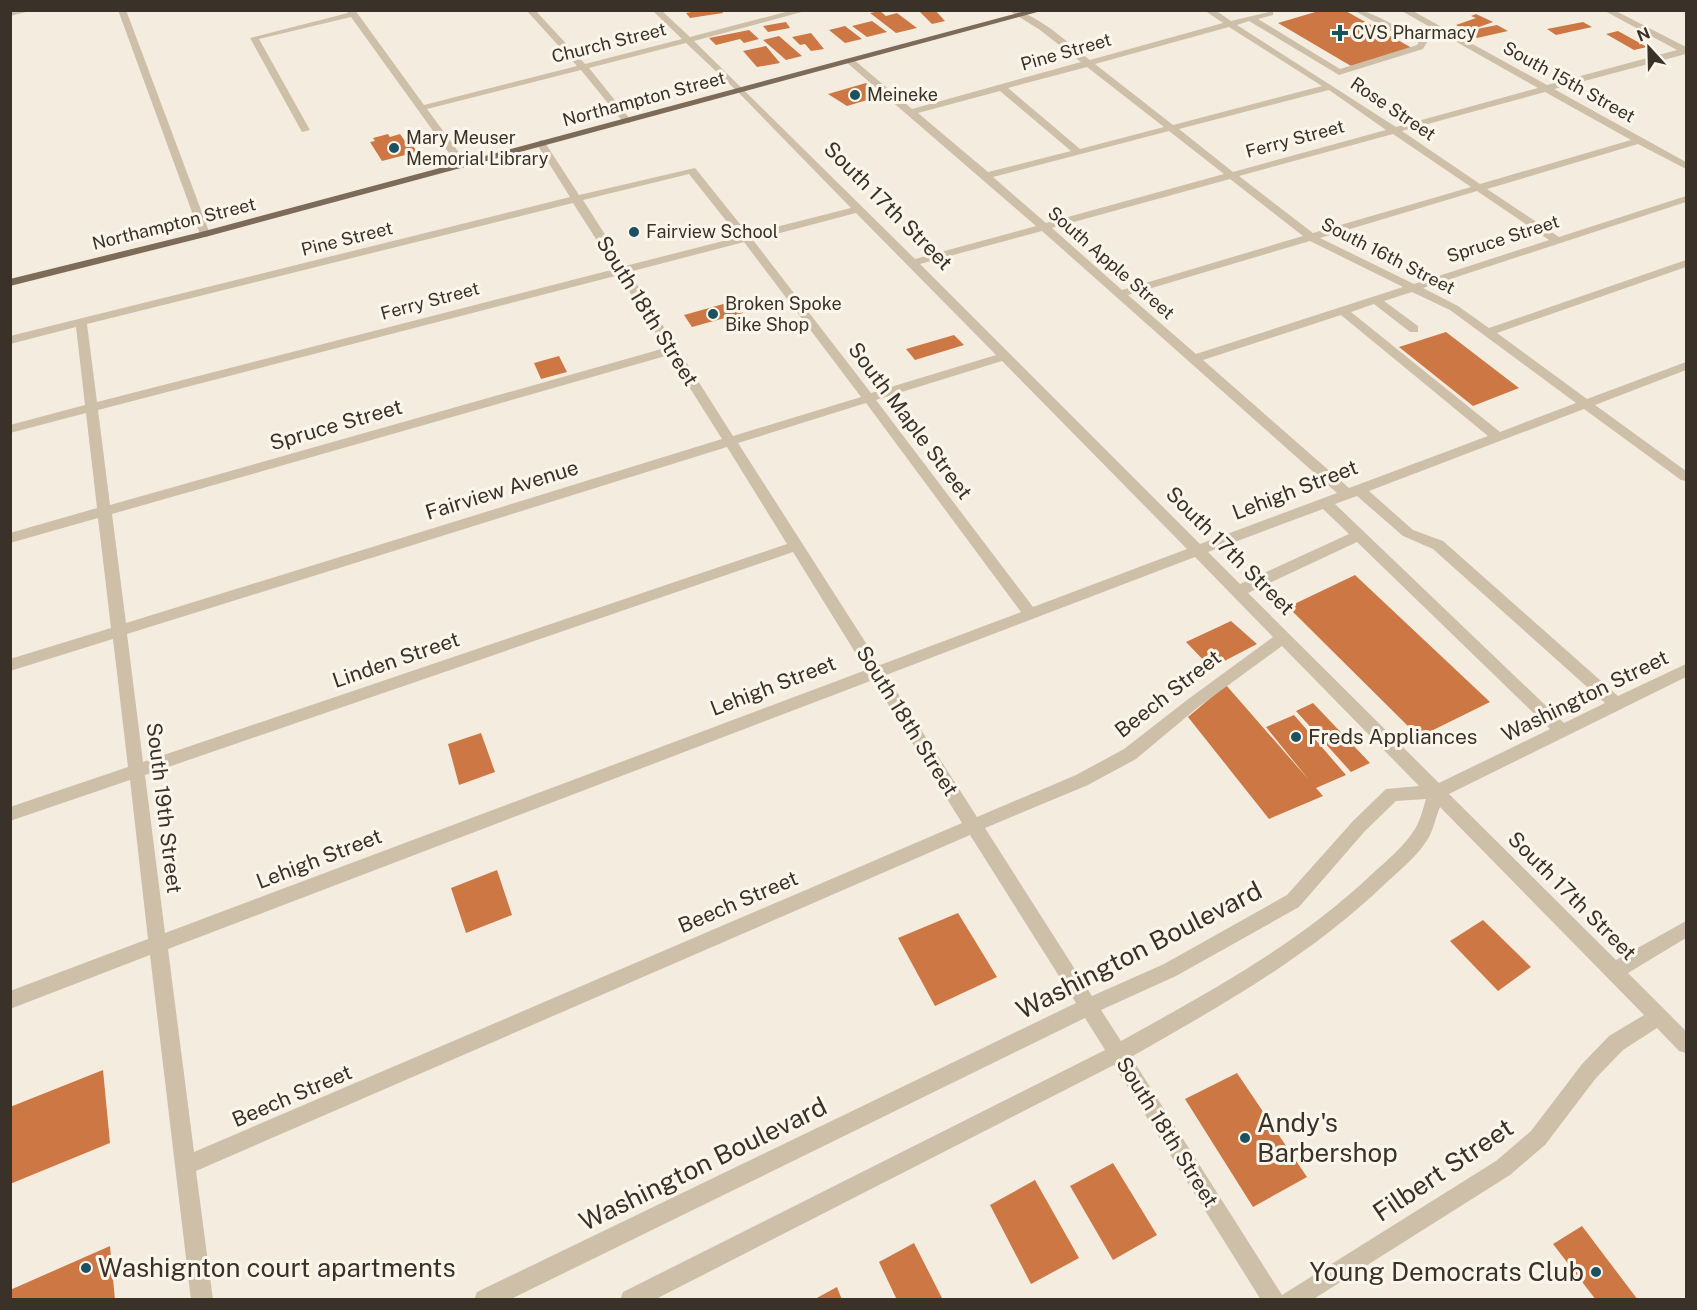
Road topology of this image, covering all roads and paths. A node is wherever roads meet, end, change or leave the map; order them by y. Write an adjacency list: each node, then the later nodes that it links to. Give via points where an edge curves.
1 (23, 10): 16 (street)
2 (122, 10): 49 (street)
3 (530, 10): 25 (street)
4 (656, 10): 21 (street, South 17th Street)
5 (805, 10): 13 (street, Church Street)
6 (1041, 10): 15 (main road, Northampton Street)
7 (1208, 10): 18 (street, Rose Street)
8 (1281, 10): 14 (street, Pine Street)
9 (1357, 10): 20 (street, via 1385,26)
10 (1404, 10): 19 (street, South 15th Street)
11 (1607, 10): 22 (street)
12 (352, 12): 30 (street); 34 (street, via 254,38)
13 (792, 12): 21 (street, Church Street)
14 (1267, 12): 17 (street, Pine Street)
15 (1017, 13): 23 (main road, Northampton Street); 24 (street, South 16th Street)
16 (10, 14)
17 (1250, 18): 18 (street, Pine Street); 20 (street, via 1340,72 1420,47)
18 (1230, 23): 24 (street, Pine Street); 27 (street, Rose Street)
19 (1445, 33): 20 (street); 28 (street, South 15th Street)
20 (1425, 38)
21 (688, 40): 25 (street, Church Street); 29 (street, South 17th Street)
22 (1686, 50): 28 (street, Ferry Street)
23 (850, 61): 29 (main road, Northampton Street); 31 (street, South Apple Street)
24 (1087, 63): 26 (street, Pine Street); 33 (street, South 16th Street)
25 (583, 67): 30 (street, Church Street); 32 (street)
26 (1001, 87): 31 (street, Pine Street); 38 (street)
27 (1330, 87): 33 (street); 35 (street, Rose Street)
28 (1548, 88): 35 (street, Ferry Street); 36 (street, South 15th Street)
29 (741, 90): 32 (main road, Northampton Street); 47 (street, South 17th Street)
30 (422, 108): 39 (street)
31 (912, 112): 43 (street, South Apple Street)
32 (627, 121): 37 (main road, Northampton Street)
33 (1172, 129): 38 (street); 42 (street, South 16th Street)
34 (305, 130)
35 (1395, 130): 42 (street, Ferry Street); 44 (street, Rose Street)
36 (1640, 140): 40 (street, South 15th Street); 44 (street)
37 (541, 143): 39 (main road, Northampton Street); 45 (street, South 18th Street)
38 (1079, 153): 43 (street)
39 (463, 165): 49 (main road, Northampton Street)
40 (1686, 165)
41 (691, 170): 45 (street, Pine Street); 50 (street, South Maple Street)
42 (1231, 175): 48 (street, Ferry Street); 51 (street, South 16th Street)
43 (986, 176): 48 (street, South Apple Street)
44 (1480, 188): 51 (street); 52 (street, Rose Street)
45 (576, 199): 55 (street, South 18th Street); 61 (street, Pine Street)
46 (1686, 199): 52 (street, Spruce Street)
47 (859, 209): 50 (street, Ferry Street); 53 (street, South 17th Street)
48 (1042, 227): 53 (street, Ferry Street); 58 (street, South Apple Street)
49 (205, 234): 56 (main road, Northampton Street)
50 (746, 238): 55 (street, Ferry Street); 69 (street, South Maple Street)
51 (1312, 238): 57 (street, South 16th Street); 58 (street)
52 (1556, 240): 57 (street, Spruce Street)
53 (913, 263): 66 (street, South 17th Street)
54 (1686, 263): 63 (street)
55 (621, 270): 65 (street, South 18th Street); 71 (street, Ferry Street)
56 (10, 283)
57 (1416, 287): 59 (street, Spruce Street); 63 (street, South 16th Street)
58 (1119, 294): 67 (street, South Apple Street)
59 (1375, 300): 60 (street, Spruce Street); 62 (street)
60 (1343, 311): 67 (street, Spruce Street); 73 (street)
61 (81, 322): 64 (street, Pine Street); 71 (street, South 19th Street)
62 (1414, 329)
63 (1489, 332): 70 (street, South 16th Street)
64 (10, 340)
65 (672, 350): 74 (street, South 18th Street); 78 (street, Spruce Street)
66 (1005, 356): 69 (street, Fairview Avenue); 82 (street, South 17th Street)
67 (1194, 359): 76 (street, South Apple Street)
68 (1686, 366): 70 (street, Lehigh Street)
69 (868, 399): 74 (street, Fairview Avenue); 84 (street, South Maple Street)
70 (1586, 404): 73 (street, Lehigh Street); 75 (street, South 16th Street)
71 (91, 408): 72 (street, Ferry Street); 78 (street, South 19th Street)
72 (10, 429)
73 (1498, 437): 76 (street, Lehigh Street)
74 (730, 442): 81 (street, South 18th Street); 85 (street, Fairview Avenue)
75 (1686, 477)
76 (1353, 492): 77 (street, Lehigh Street); 90 (street, South Apple Street, via 1408,533 1438,545)
77 (1325, 503): 79 (street); 82 (street, Lehigh Street)
78 (104, 511): 80 (street, Spruce Street); 85 (street, South 19th Street)
79 (1359, 535): 83 (street); 91 (street)
80 (10, 538)
81 (796, 546): 89 (street, South 18th Street); 92 (street, Linden Street)
82 (1198, 551): 83 (street, South 17th Street); 84 (street, Lehigh Street)
83 (1239, 591): 86 (street, South 17th Street)
84 (1030, 613): 89 (street, Lehigh Street)
85 (119, 631): 87 (street, Fairview Avenue); 92 (street, South 19th Street)
86 (1283, 637): 93 (street, South 17th Street); 95 (street, Beech Street, via 1130,754 1083,780)
87 (10, 665)
88 (1686, 670): 90 (street, Washington Street)
89 (875, 671): 95 (street, South 18th Street); 97 (street, Lehigh Street)
90 (1617, 704): 91 (street, Washington Street)
91 (1562, 731): 93 (street, Washington Street)
92 (136, 771): 94 (street, Linden Street); 97 (street, South 19th Street)
93 (1437, 792): 98 (street, South 17th Street); 100 (street, Washington Boulevard, via 1392,794 1293,901 1170,970); 103 (street, via 1422,833 1405,854 1307,940 1245,982)
94 (10, 814)
95 (974, 826): 100 (street, South 18th Street); 104 (street, Beech Street)
96 (1686, 929): 98 (street)
97 (158, 945): 99 (street, Lehigh Street); 104 (street, South 19th Street)
98 (1614, 971): 101 (street, South 17th Street)
99 (10, 1000)
100 (1088, 1007): 103 (street, South 18th Street); 106 (street, Washington Boulevard)
101 (1659, 1016): 102 (street, South 17th Street); 109 (street, Filbert Street, via 1616,1043 1589,1071 1538,1138 1503,1168)
102 (1686, 1044)
103 (1118, 1054): 107 (street); 108 (street, South 18th Street)
104 (185, 1166): 105 (street, South 19th Street)
105 (202, 1299)
106 (484, 1299)
107 (631, 1299)
108 (1274, 1299)
109 (1291, 1299)

